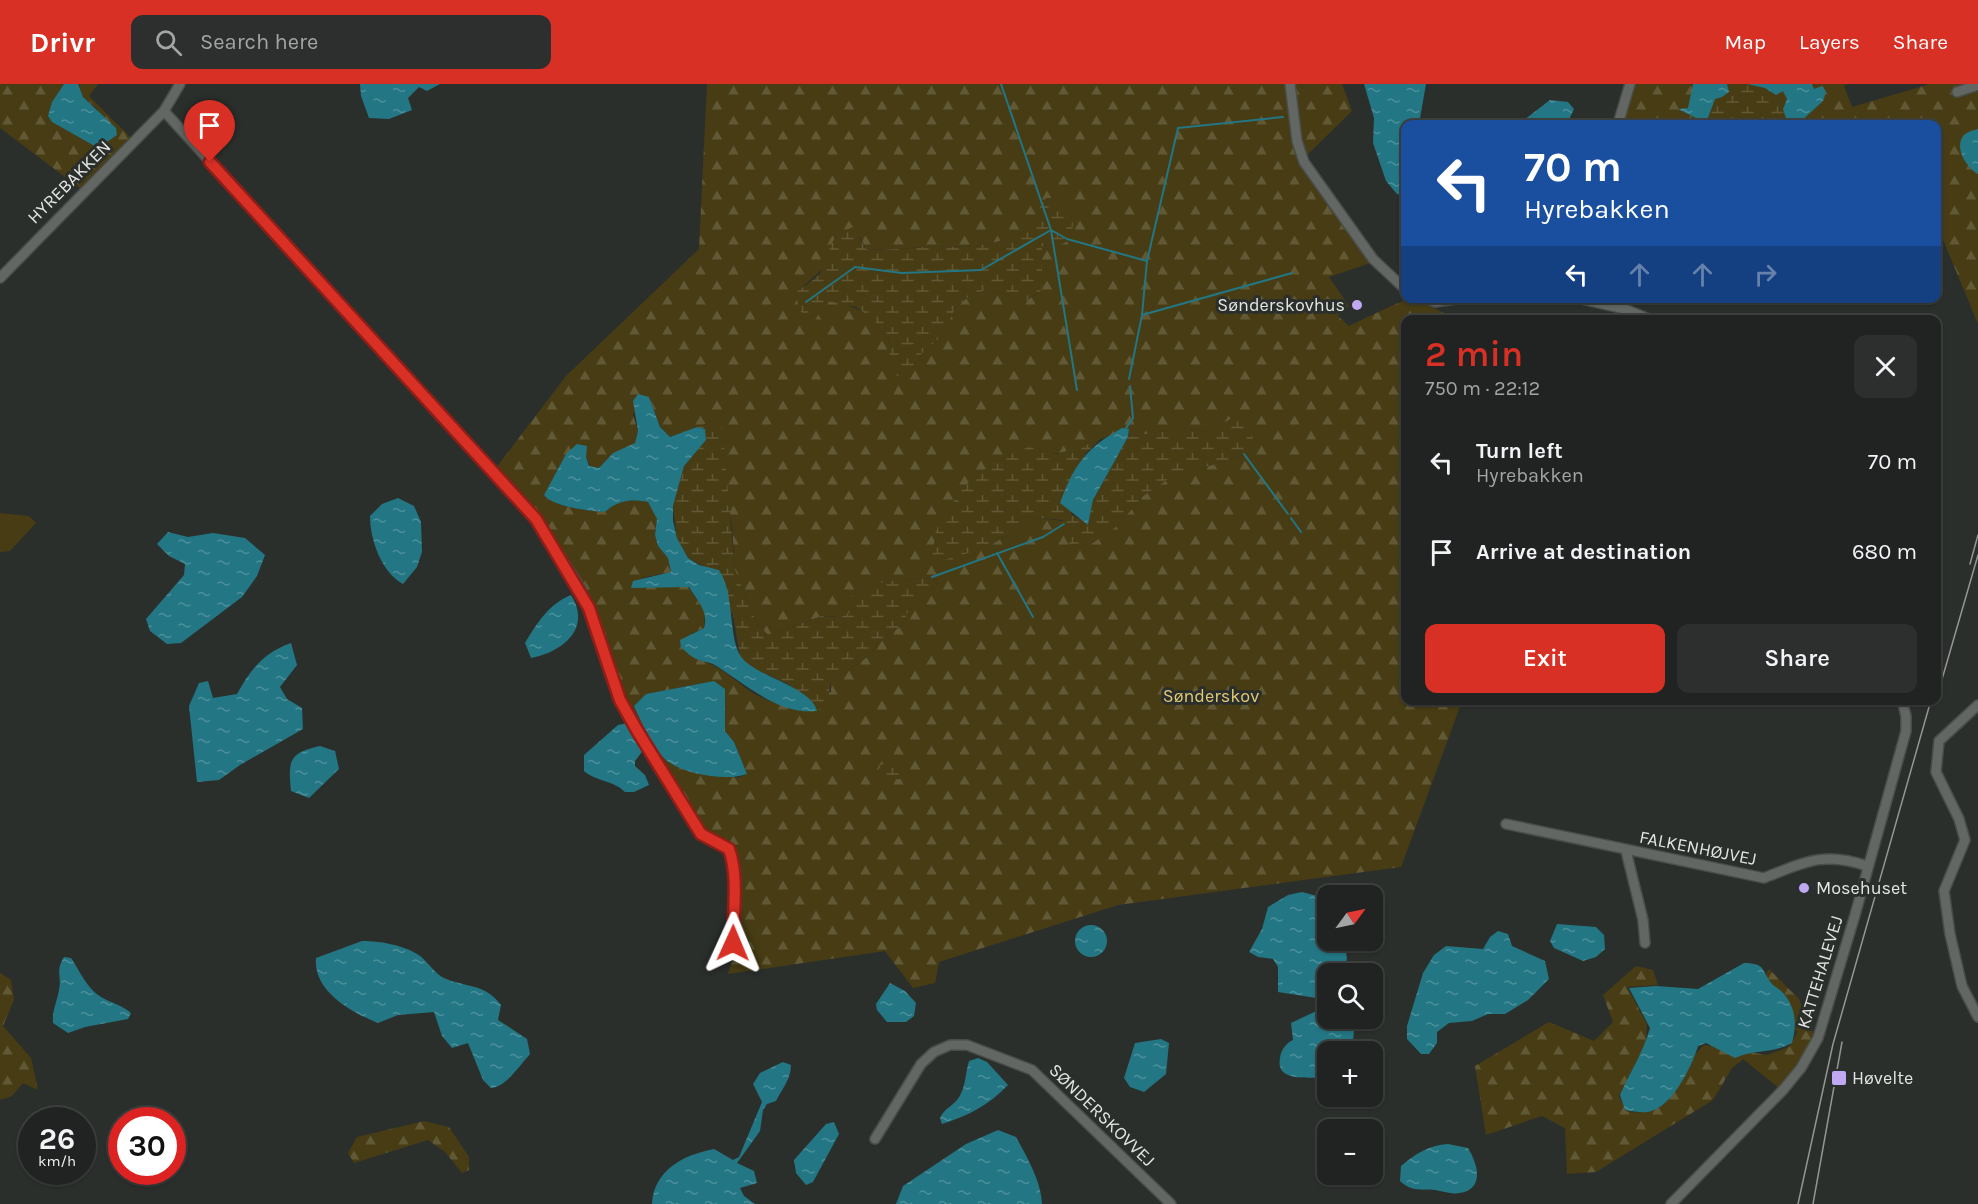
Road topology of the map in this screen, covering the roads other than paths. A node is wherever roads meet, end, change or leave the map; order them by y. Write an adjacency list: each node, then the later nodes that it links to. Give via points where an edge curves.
1 (180, 84): 6 (street, HYREBAKKEN)
2 (1290, 84): 9 (street, via 1297,141 1304,162 1372,259)
3 (1630, 84): 7 (street)
4 (1978, 85): 5 (street)
5 (1957, 92)
6 (164, 111): 8 (street, HYREBAKKEN); 17 (street, via 536,519 584,597 620,700 638,732 701,834 729,849 733,869)
7 (1619, 120)
8 (0, 278)
9 (1401, 285)
10 (1599, 303): 11 (street)
11 (1639, 315)
12 (1903, 705): 16 (street, KATTEHALEVEJ, via 1906,731)
13 (1978, 705): 19 (street, via 1939,741 1936,772 1965,840 1944,891 1962,986)
14 (1506, 825): 15 (street, FALKENHØJVEJ)
15 (1626, 851): 16 (street, FALKENHØJVEJ, via 1764,878 1804,862 1841,857); 18 (street, FALKENHØJVEJ)
16 (1867, 866): 22 (street, KATTEHALEVEJ, via 1818,1038 1801,1068)
17 (733, 943)
18 (1645, 943)
19 (1978, 1017)
20 (875, 1139): 21 (street, SØNDERSKOVVEJ, via 921,1064 950,1045 967,1045 1032,1070)
21 (1171, 1204)
22 (1671, 1204)

